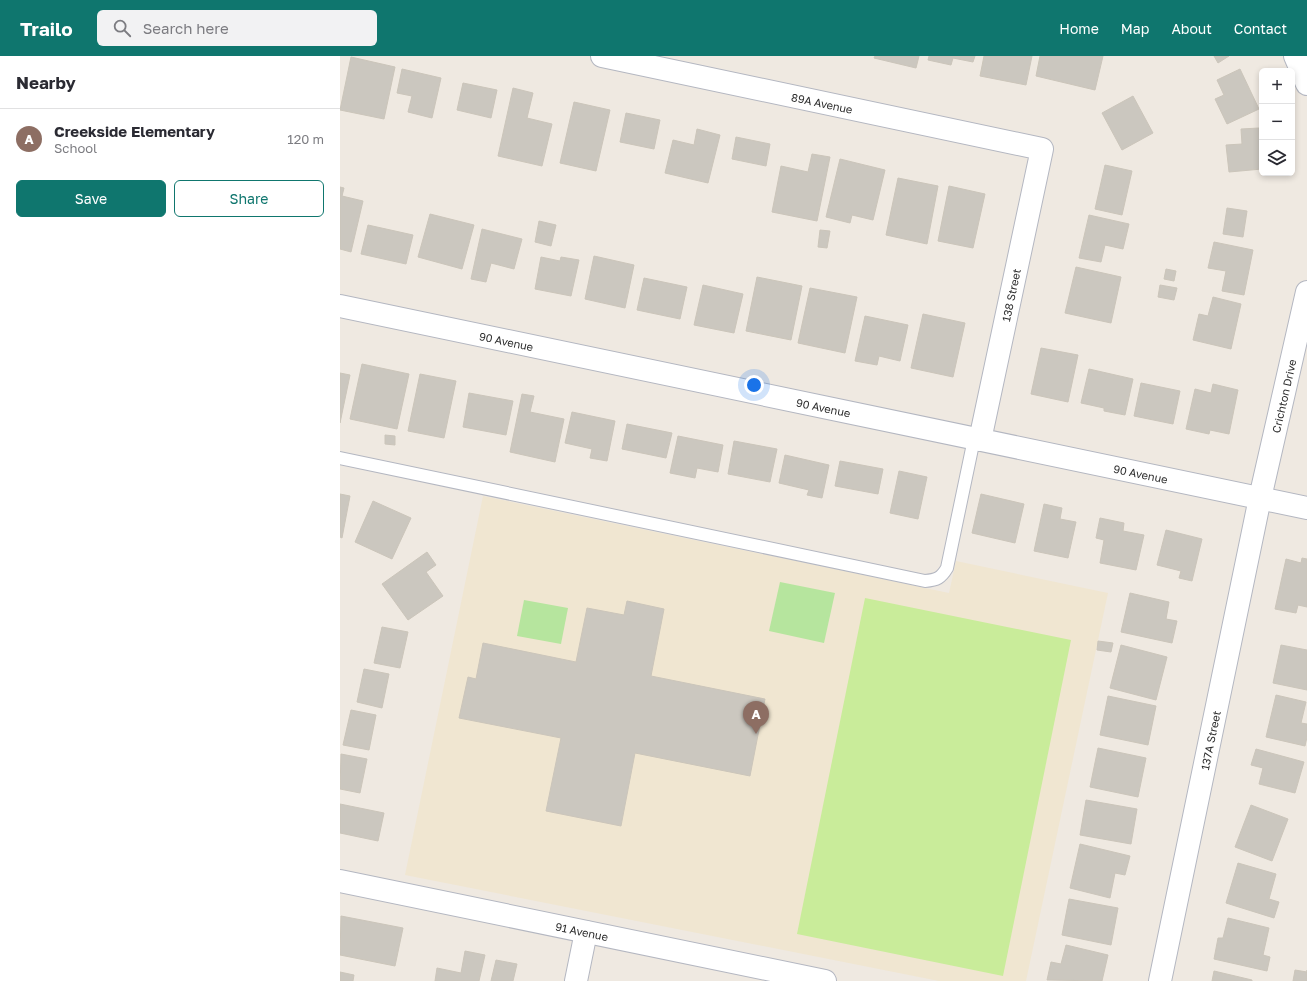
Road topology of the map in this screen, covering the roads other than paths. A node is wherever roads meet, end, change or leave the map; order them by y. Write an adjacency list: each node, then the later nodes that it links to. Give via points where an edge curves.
1 (602, 56): 4 (street, 89A Avenue)
2 (1295, 56): 3 (street)
3 (1307, 84)
4 (1042, 149): 7 (street, 138 Street)
5 (1307, 292): 9 (street, Crichton Drive)
6 (340, 306): 7 (street, 90 Avenue)
7 (977, 439): 8 (lane, via 947,568 943,575 935,580 925,581); 9 (street, 90 Avenue)
8 (340, 458)
9 (1260, 498): 10 (street, 90 Avenue); 15 (street, 137A Street)
10 (1307, 508)
11 (340, 881): 12 (street, 91 Avenue)
12 (586, 932): 13 (street); 14 (street, 91 Avenue)
13 (576, 981)
14 (825, 981)
15 (1160, 981)

